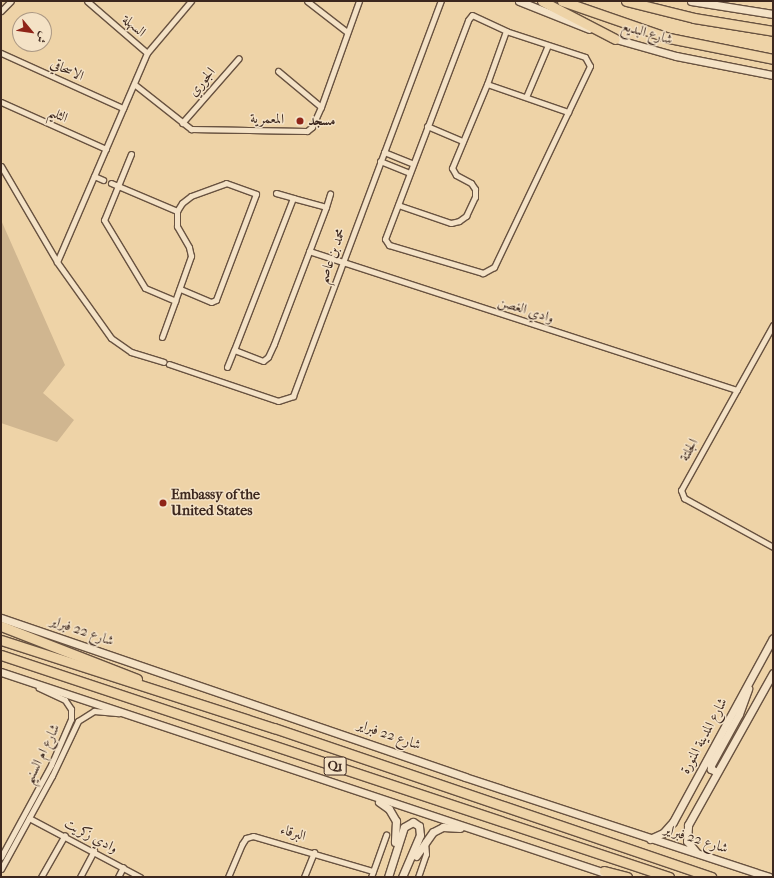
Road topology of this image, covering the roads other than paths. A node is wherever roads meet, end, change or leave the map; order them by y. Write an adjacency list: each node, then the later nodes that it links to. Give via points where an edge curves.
1 (10, 1): 12 (street)
2 (88, 1): 20 (street, السهلة)
3 (191, 1): 20 (street)
4 (307, 1): 16 (street)
5 (359, 1): 16 (street, المعمرية)
6 (441, 1): 36 (street, محمد بن عاصم)
7 (519, 1): 17 (main road, شارع البديع)
8 (542, 1): 17 (highway)
9 (562, 1): 22 (highway, شارع البديع, via 669,38)
10 (626, 1): 15 (highway, شارع البديع, via 694,18)
11 (695, 1): 13 (main road)
12 (1, 11)
13 (773, 14)
14 (506, 30): 18 (street); 26 (street); 33 (street, via 476,15 468,18)
15 (773, 31)
16 (347, 32): 29 (street, المعمرية)
17 (615, 39): 24 (main road, شارع البديع, via 676,56)
18 (548, 45): 27 (street); 31 (street, via 585,57 589,62 589,69)
19 (1, 53): 30 (street, الاسحاقي)
20 (147, 53): 25 (street)
21 (239, 58): 32 (street, الجوري)
22 (773, 59)
23 (278, 71): 29 (street)
24 (773, 75)
25 (134, 84): 30 (street); 32 (street, المعمرية)
26 (487, 84): 27 (street); 34 (street)
27 (526, 97): 31 (street)
28 (1, 102): 35 (street, الثليم)
29 (321, 106): 32 (street, المعمرية, via 312,127 304,132 196,130)
30 (124, 108): 35 (street)
31 (568, 112): 48 (street, via 490,271 480,273 389,245 386,237)
32 (182, 123)
33 (427, 126): 34 (street); 39 (street)
34 (463, 141): 48 (street, via 452,170 471,183 476,192 463,219 451,223)
35 (106, 149): 42 (street)
36 (384, 152): 38 (street, محمد بن عاصم); 39 (street)
37 (131, 154): 44 (street)
38 (380, 161): 41 (street); 53 (street, محمد بن عاصم)
39 (413, 164): 41 (street)
40 (1, 166): 52 (street)
41 (410, 173): 48 (street)
42 (94, 176): 43 (street); 52 (street)
43 (103, 180)
44 (113, 184): 50 (street); 55 (street, via 105,214 106,223 145,288)
45 (276, 192): 47 (street)
46 (330, 194): 49 (street)
47 (293, 198): 49 (street); 58 (street)
48 (398, 205)
49 (326, 207): 51 (street)
50 (177, 211): 54 (street, via 177,226 191,256); 54 (street, via 186,199 222,184 229,183 256,194 216,300 211,302)
51 (309, 251): 53 (street, وادي الغصن); 58 (street, via 268,356 263,361)
52 (57, 262): 59 (street, via 111,338 131,352)
53 (342, 262): 60 (street, محمد بن عاصم, via 296,391 289,399 278,401); 62 (street, وادي الغصن)
54 (180, 289): 55 (street)
55 (175, 301): 57 (street)
56 (773, 325): 62 (street, الجلتة)
57 (162, 337)
58 (234, 350): 61 (street)
59 (163, 362)
60 (169, 364)
61 (227, 367)
62 (737, 390): 63 (street, الجلتة, via 681,493 684,498)
63 (773, 547)
64 (1, 618): 81 (main road, شارع 22 فبراير)
65 (1, 626): 73 (highway, via 115,670)
66 (773, 638): 71 (main road, شارع المدينة المنورة)
67 (1, 640): 73 (highway, Q1)
68 (1, 655): 104 (highway, Q1)
69 (1, 672): 72 (main road)
70 (773, 673): 75 (main road, شارع المدينة المنورة)
71 (750, 679): 75 (main road, via 742,706 711,765); 81 (main road, شارع المدينة المنورة, via 673,822 663,833)
72 (24, 680): 74 (main road); 86 (street, شارع ام السنيم, via 65,700 71,709 71,719 52,765)
73 (152, 688): 105 (highway, Q1)
74 (125, 713): 76 (main road); 77 (street, شارع ام السنيم, via 94,711 80,719)
75 (716, 772): 85 (main road, شارع المدينة المنورة, via 686,830 687,841)
76 (365, 794): 78 (main road); 98 (main road, via 384,804 396,821 395,846)
77 (29, 818): 79 (street, وادي زكريت); 88 (street, شارع ام السنيم)
78 (472, 829): 82 (main road, via 443,827); 90 (main road)
79 (65, 835): 83 (street, وادي زكريت); 91 (street)
80 (386, 835): 89 (street)
81 (650, 839): 85 (main road, شارع 22 فبراير)
82 (425, 840): 100 (main road); 101 (street, via 427,850)
83 (94, 851): 87 (street, وادي زكريت); 92 (street)
84 (314, 852): 89 (street, البرقاء); 95 (street, البرقاء, via 253,836 246,838); 96 (street)
85 (697, 854): 106 (main road, شارع 22 فبراير)
86 (1, 857)
87 (123, 867): 93 (street); 94 (street, وادي زكريت)
88 (1, 869)
89 (374, 871): 97 (street)
90 (604, 871): 102 (main road); 103 (highway)
91 (41, 877)
92 (80, 877)
93 (118, 877)
94 (140, 877)
95 (228, 877)
96 (304, 877)
97 (371, 877)
98 (387, 877): 99 (main road, via 404,827 413,822 419,826 420,835)
99 (402, 877)
100 (406, 877)
101 (418, 877)
102 (613, 877)
103 (627, 877)
104 (669, 877)
105 (711, 877)
106 (769, 877)

